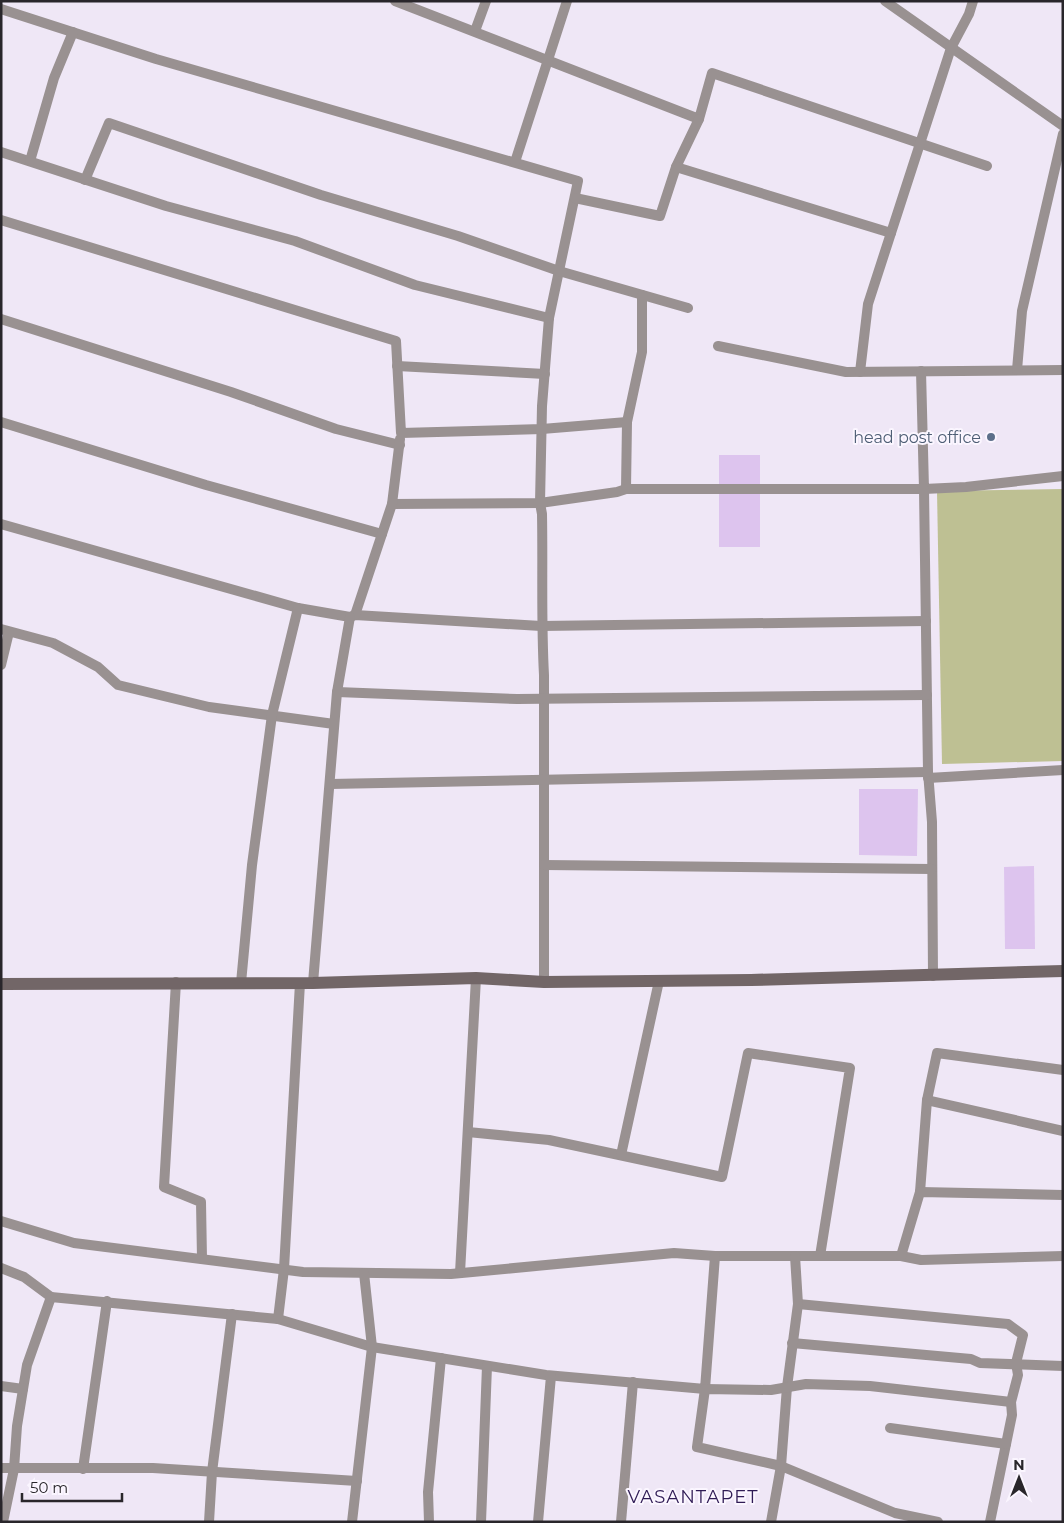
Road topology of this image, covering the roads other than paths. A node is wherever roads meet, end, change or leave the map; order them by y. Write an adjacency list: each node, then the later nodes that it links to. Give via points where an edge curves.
1 (395, 1): 7 (street)
2 (486, 1): 7 (street)
3 (567, 1): 10 (street)
4 (885, 1): 9 (street)
5 (973, 1): 9 (street)
6 (1, 9): 8 (street)
7 (475, 31): 10 (street)
8 (73, 32): 16 (street, via 54,78); 17 (street)
9 (951, 48): 12 (street); 14 (street)
10 (548, 62): 11 (street); 17 (street)
11 (699, 119): 14 (street, via 712,73); 19 (street)
12 (1063, 126)
13 (1063, 134): 31 (street, via 1022,311)
14 (919, 144): 18 (street); 23 (street)
15 (1, 152): 16 (street)
16 (30, 161): 20 (street)
17 (515, 162): 21 (street, via 578,181)
18 (987, 166)
19 (676, 167): 21 (street, via 660,216); 23 (street)
20 (85, 180): 24 (street, via 109,123); 27 (street, via 294,241 416,285)
21 (575, 198): 24 (street)
22 (1, 220): 30 (street, via 396,341)
23 (891, 233): 34 (street, via 868,304)
24 (559, 271): 25 (street); 27 (street)
25 (642, 295): 26 (street); 37 (street, via 642,352)
26 (688, 308)
27 (549, 318): 35 (street)
28 (1, 319): 40 (street, via 336,429)
29 (718, 346): 34 (street, via 846,372)
30 (397, 366): 35 (street); 39 (street)
31 (1017, 370): 32 (street); 33 (street)
32 (1063, 370)
33 (921, 371): 34 (street); 43 (street)
34 (860, 372)
35 (545, 374): 38 (street)
36 (1, 422): 47 (street, via 206,485)
37 (628, 422): 38 (street); 42 (street)
38 (542, 429): 39 (street); 44 (street)
39 (401, 433): 40 (street)
40 (400, 445): 45 (street)
41 (1063, 476): 43 (street)
42 (626, 488): 43 (street); 44 (street)
43 (924, 489): 50 (street)
44 (540, 503): 45 (street); 51 (street, via 544,599)
45 (392, 504): 47 (street)
46 (1, 524): 48 (street)
47 (382, 534): 49 (street)
48 (298, 608): 49 (street); 57 (street)
49 (353, 616): 51 (street); 54 (street)
50 (926, 621): 51 (street); 55 (street)
51 (541, 626): 56 (street)
52 (5, 630): 53 (street); 57 (street, via 53,643 98,667 118,684 209,707)
53 (1, 665)
54 (337, 692): 56 (street); 58 (street)
55 (927, 695): 56 (street); 60 (street)
56 (544, 698): 61 (street)
57 (272, 715): 58 (street); 70 (street, via 252,865)
58 (334, 724): 62 (street)
59 (1063, 770): 60 (street)
60 (928, 775): 61 (street); 64 (street)
61 (544, 781): 62 (street); 63 (street)
62 (330, 784): 72 (street)
63 (544, 865): 64 (street); 71 (street)
64 (932, 869): 66 (street)
65 (1063, 971): 66 (street)
66 (933, 976): 68 (street)
67 (476, 978): 71 (street); 72 (street); 76 (street)
68 (659, 981): 71 (street); 78 (street)
69 (176, 982): 70 (street); 73 (street); 87 (street, via 164,1187 201,1202)
70 (241, 982): 72 (street)
71 (544, 982)
72 (306, 983): 89 (street)
73 (1, 984)
74 (1063, 1070): 75 (street, via 937,1053)
75 (927, 1100): 77 (street); 79 (street)
76 (468, 1132): 78 (street, via 549,1140); 91 (street)
77 (1063, 1132)
78 (621, 1155): 84 (street, via 722,1177 748,1053 850,1068)
79 (920, 1192): 80 (street); 85 (street)
80 (1063, 1195)
81 (1, 1221): 87 (street, via 74,1243)
82 (715, 1256): 83 (street); 91 (street, via 674,1253); 108 (street)
83 (795, 1256): 84 (street); 94 (street)
84 (820, 1256): 85 (street)
85 (901, 1256): 86 (street, via 921,1260)
86 (1063, 1256)
87 (202, 1259): 89 (street)
88 (1, 1268): 92 (street, via 24,1277)
89 (284, 1270): 90 (street); 96 (street)
90 (364, 1273): 91 (street); 98 (street)
91 (460, 1273)
92 (51, 1297): 93 (street); 107 (street, via 27,1365)
93 (106, 1302): 95 (street); 115 (street)
94 (798, 1304): 97 (street); 100 (street, via 1008,1324 1023,1335)
95 (232, 1314): 96 (street); 116 (street)
96 (278, 1319): 98 (street)
97 (792, 1343): 100 (street, via 971,1359 980,1364); 106 (street)
98 (372, 1347): 99 (street); 117 (street)
99 (441, 1358): 101 (street); 122 (street, via 428,1492)
100 (1016, 1364): 102 (street); 109 (street, via 1018,1375)
101 (487, 1366): 103 (street); 123 (street)
102 (1063, 1366)
103 (551, 1376): 104 (street); 124 (street)
104 (633, 1382): 108 (street); 125 (street)
105 (1, 1386): 107 (street)
106 (787, 1387): 108 (street, via 770,1390); 109 (street, via 806,1384 870,1386); 112 (street)
107 (23, 1389): 114 (street)
108 (705, 1389): 112 (street, via 697,1447)
109 (1011, 1402): 111 (street, via 1012,1415)
110 (890, 1428): 111 (street)
111 (1006, 1444): 128 (street)
112 (781, 1466): 118 (street); 126 (street)
113 (1, 1468): 114 (street)
114 (14, 1469): 115 (street); 119 (street)
115 (83, 1469): 116 (street, via 153,1468)
116 (212, 1472): 117 (street); 120 (street)
117 (358, 1481): 121 (street)
118 (894, 1518): 127 (street)
119 (2, 1522)
120 (209, 1522)
121 (352, 1522)
122 (429, 1522)
123 (482, 1522)
124 (538, 1522)
125 (622, 1522)
126 (772, 1522)
127 (938, 1522)
128 (990, 1522)

